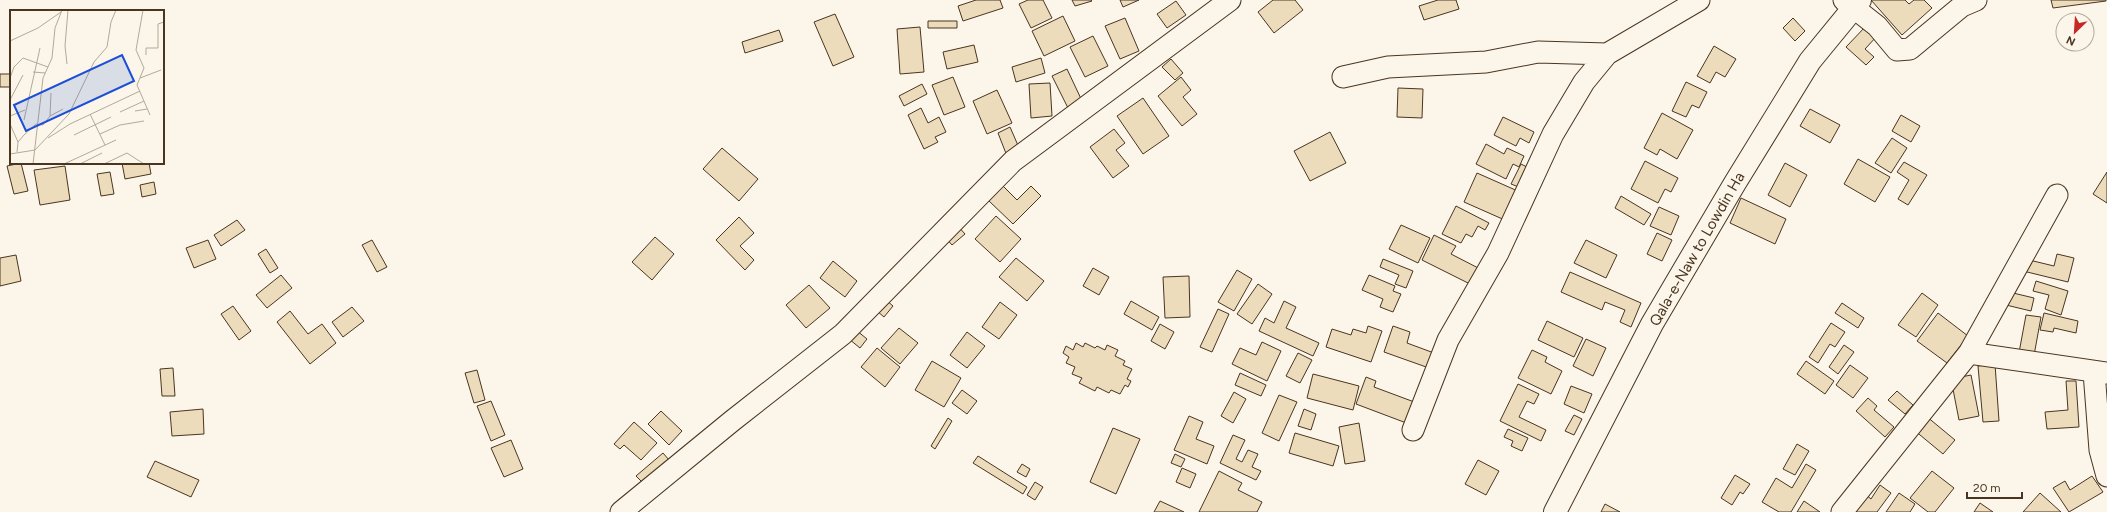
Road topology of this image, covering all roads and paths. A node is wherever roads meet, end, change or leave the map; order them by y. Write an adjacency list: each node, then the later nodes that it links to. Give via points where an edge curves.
1 (1230, 0): 12 (street, via 1013,161 843,334)
2 (1699, 0): 5 (street)
3 (1976, 0): 4 (street, via 1962,6 1910,49 1897,50)
4 (1853, 3): 13 (main road, Qala-e-Naw to Lowdin Ha, via 1810,61 1652,324)
5 (1608, 54): 6 (street, via 1538,52 1486,62 1388,67); 10 (street, via 1584,82 1553,134 1498,253 1448,340)
6 (1343, 77)
7 (2057, 195): 8 (street)
8 (1969, 352): 9 (street); 14 (street)
9 (2101, 372): 11 (street, via 2100,450)
10 (1413, 430)
11 (2107, 476)
12 (621, 512)
13 (1555, 512)
14 (1842, 512)

